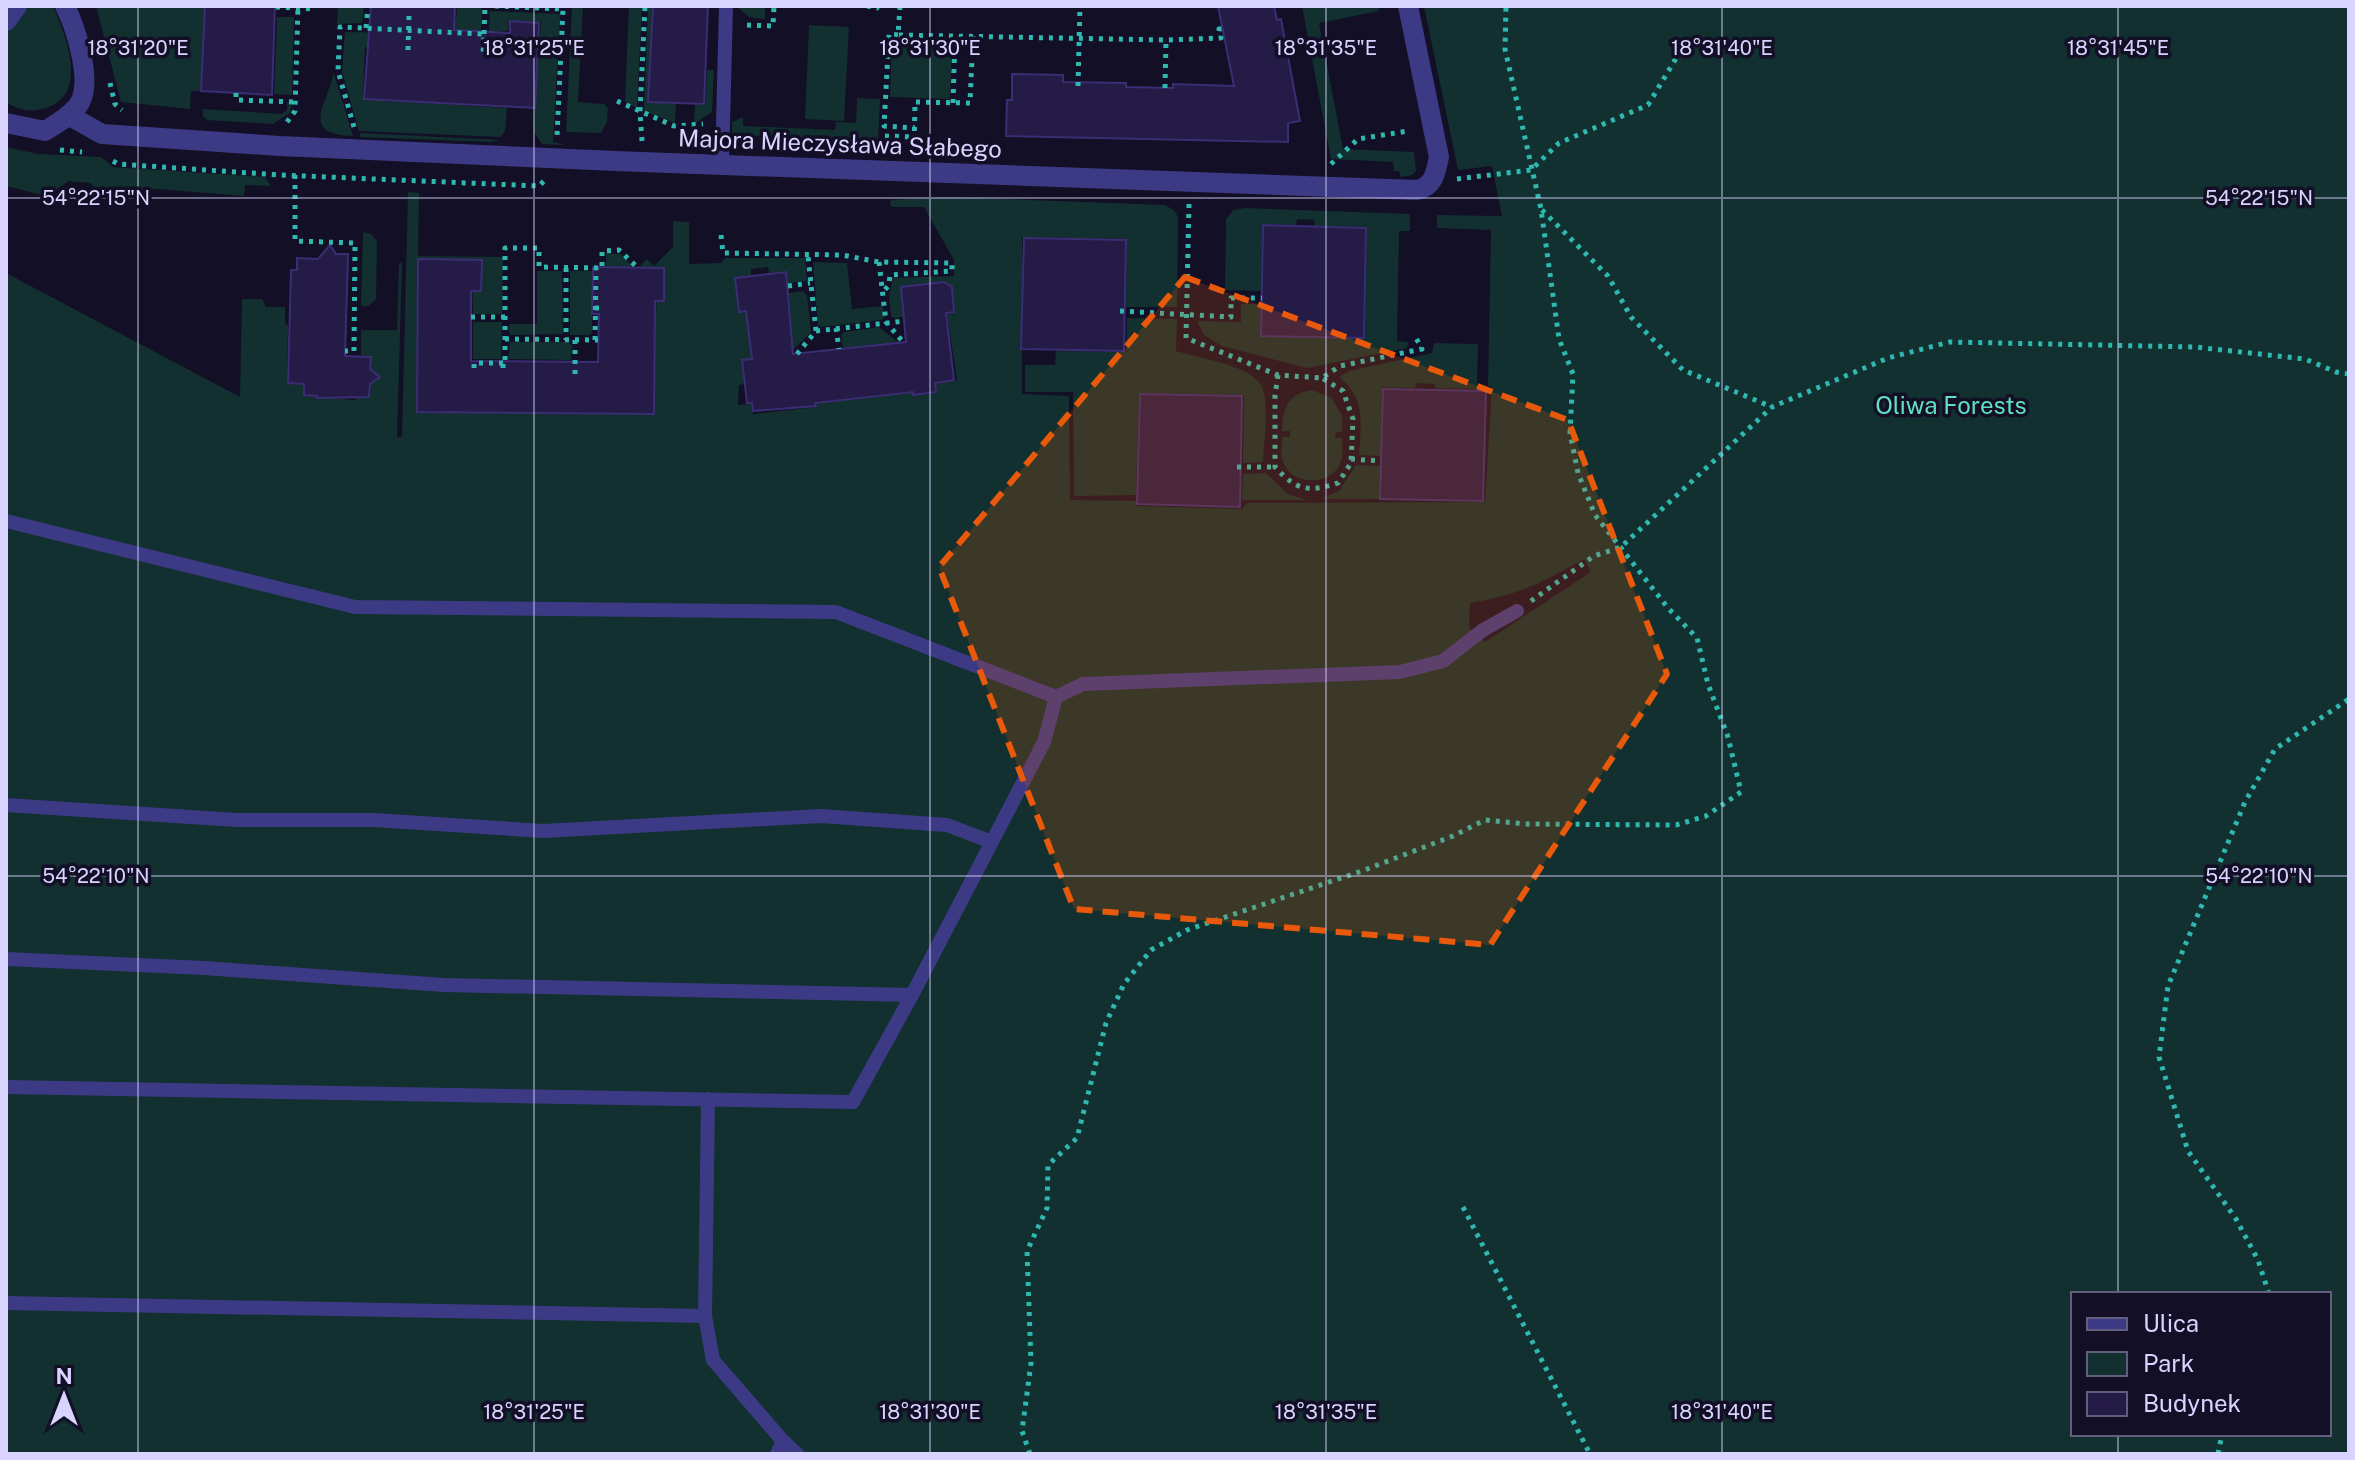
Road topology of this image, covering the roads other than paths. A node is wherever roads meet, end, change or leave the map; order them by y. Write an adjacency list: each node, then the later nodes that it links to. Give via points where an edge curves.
1 (17, 6): 5 (street)
2 (65, 6): 6 (street, via 75,26 83,71 82,99)
3 (726, 6): 8 (lane)
4 (1408, 6): 8 (street, Majora Mieczysława Słabego, via 1439,157 1436,174 1423,189)
5 (6, 21)
6 (68, 115): 7 (street, via 45,131); 8 (street, Majora Mieczysława Słabego, via 102,134 123,136)
7 (6, 123)
8 (722, 164)
9 (6, 521): 11 (lane, via 355,607 836,612)
10 (1517, 611): 11 (lane, via 1443,661 1400,672 1083,684)
11 (1056, 697): 13 (lane, via 1044,742)
12 (6, 805): 13 (lane, via 543,831 821,816 947,825)
13 (992, 842): 15 (lane)
14 (6, 959): 15 (lane, via 444,985)
15 (912, 995): 17 (lane, via 853,1102)
16 (6, 1087): 17 (lane)
17 (708, 1099): 19 (lane)
18 (6, 1303): 19 (lane)
19 (705, 1316): 20 (lane, via 713,1360)
20 (780, 1447): 21 (lane)
21 (797, 1454)

